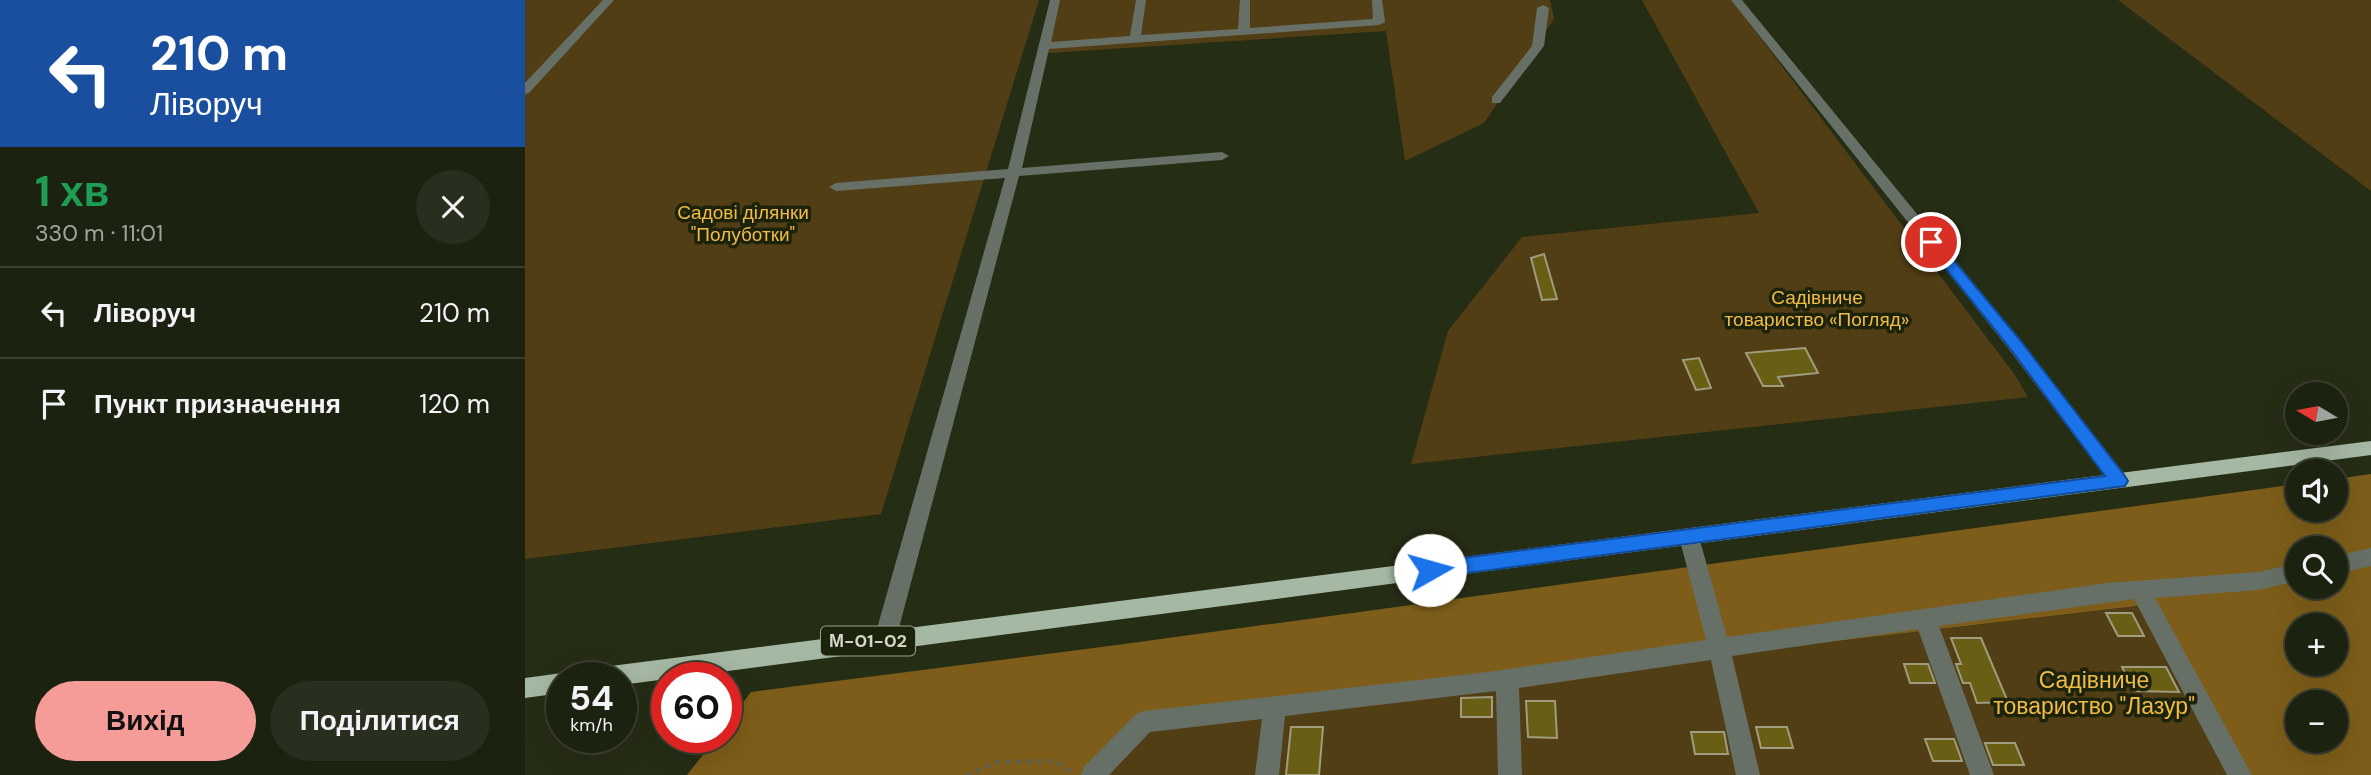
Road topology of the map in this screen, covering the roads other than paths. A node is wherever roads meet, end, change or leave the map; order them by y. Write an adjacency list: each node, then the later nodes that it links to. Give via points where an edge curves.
1 (609, 0): 11 (street)
2 (1055, 0): 10 (street)
3 (1141, 0): 9 (street)
4 (1245, 0): 8 (street)
5 (1377, 0): 8 (street, via 1379,22)
6 (1737, 0): 17 (street)
7 (1543, 8): 12 (street, via 1538,46)
8 (1244, 32): 9 (street)
9 (1135, 40): 10 (street)
10 (1043, 46): 14 (street)
11 (525, 90)
12 (1496, 100)
13 (1222, 156): 14 (street)
14 (1014, 173): 15 (street); 24 (street)
15 (836, 187)
16 (2371, 448): 17 (main road, М-01-02)
17 (2119, 481): 18 (main road, М-01-02)
18 (1689, 537): 24 (main road, М-01-02); 25 (street)
19 (2371, 557): 20 (street)
20 (2348, 562)
21 (2285, 575): 22 (street)
22 (2139, 589): 23 (street); 36 (street)
23 (1926, 618): 25 (street); 35 (street)
24 (885, 639): 26 (main road, М-01-02)
25 (1719, 647): 27 (street); 34 (street)
26 (637, 672)
27 (1507, 679): 30 (street); 33 (street)
28 (546, 685): 29 (main road)
29 (525, 688)
30 (1275, 706): 31 (street, via 1144,722); 32 (street)
31 (1093, 775)
32 (1266, 775)
33 (1510, 775)
34 (1748, 775)
35 (1982, 775)
36 (2240, 775)

